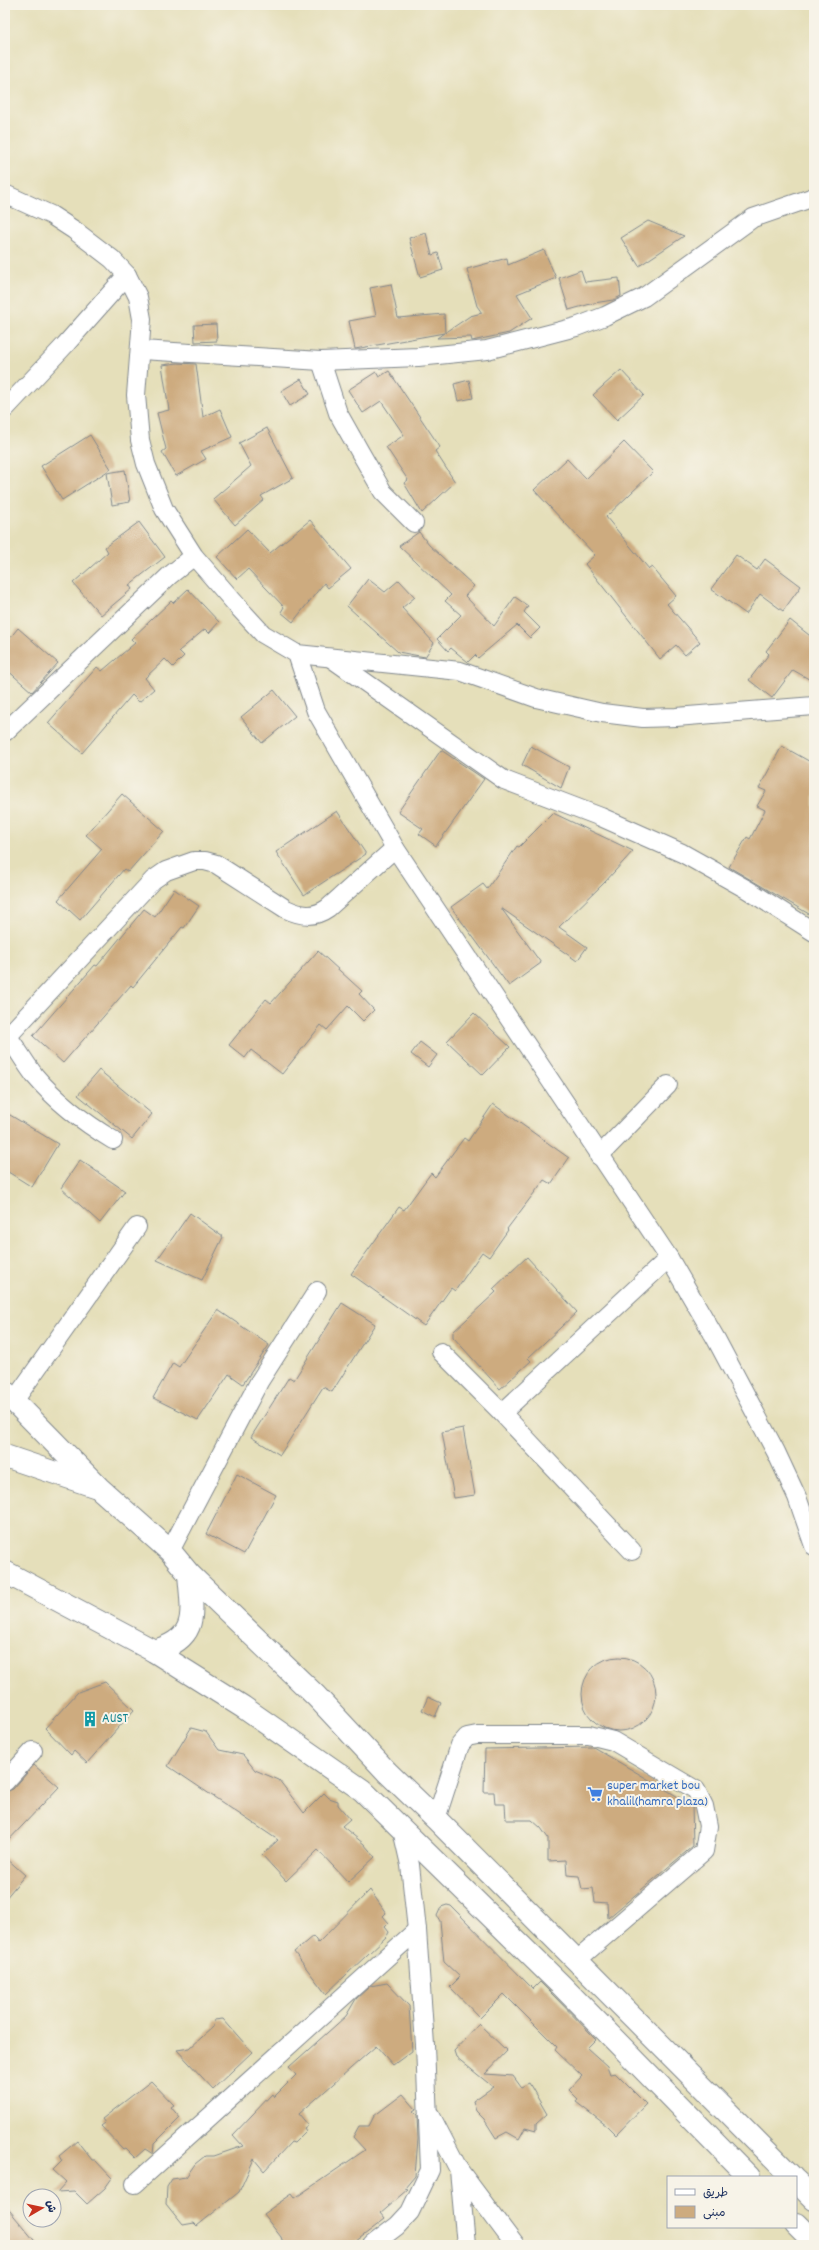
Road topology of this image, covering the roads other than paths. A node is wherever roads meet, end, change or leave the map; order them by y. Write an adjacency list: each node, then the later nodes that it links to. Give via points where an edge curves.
1 (5, 194): 3 (street, via 51,215 74,230 112,259)
2 (814, 197): 5 (street, via 753,218 644,297 576,327 487,350 418,357)
3 (127, 275): 4 (street, via 141,307); 6 (street)
4 (141, 350): 5 (street); 8 (street, via 136,395 140,440 146,464 164,509)
5 (321, 361): 7 (street, via 338,413 360,452 383,492)
6 (5, 409)
7 (414, 523)
8 (194, 556): 9 (street, via 263,634); 12 (street, via 169,576)
9 (296, 654): 10 (street); 13 (street, via 316,711)
10 (331, 658): 11 (street, via 460,671 536,698 602,714 643,718 676,717); 14 (street, via 504,780 601,817 682,853 748,890)
11 (814, 706)
12 (5, 732)
13 (395, 848): 15 (street, via 328,908 320,914 311,915 298,915 286,910 216,864 194,861 166,871 130,904); 18 (street)
14 (814, 932)
15 (6, 1034): 17 (street, via 34,1075 58,1100 80,1119)
16 (668, 1085): 18 (street)
17 (113, 1140)
18 (599, 1156): 20 (street)
19 (137, 1227): 23 (street)
20 (669, 1258): 24 (street); 27 (street, via 716,1339 776,1452 797,1497)
21 (317, 1291): 28 (street, via 259,1382)
22 (441, 1352): 24 (street)
23 (9, 1396): 26 (highway)
24 (502, 1413): 29 (street)
25 (5, 1456): 26 (highway)
26 (99, 1488): 28 (highway)
27 (814, 1546)
28 (170, 1551): 31 (highway)
29 (632, 1551)
30 (5, 1572): 32 (highway)
31 (189, 1574): 32 (highway, via 191,1613 188,1629 181,1639); 35 (highway, via 316,1696 387,1772)
32 (154, 1651): 36 (highway, via 242,1707 362,1790)
33 (33, 1751): 34 (street)
34 (5, 1782)
35 (436, 1819): 38 (highway); 38 (street, via 460,1744 468,1737 477,1735 589,1735 613,1741 696,1790 704,1806 708,1826 704,1851)
36 (402, 1830): 37 (street, via 410,1865); 41 (highway, via 561,1985)
37 (417, 1930): 39 (street); 44 (street)
38 (576, 1961): 42 (highway)
39 (429, 2112): 40 (street); 48 (street, via 430,2170 422,2190 410,2212 398,2226)
40 (459, 2170): 49 (street); 50 (street)
41 (748, 2176)
42 (791, 2176)
43 (797, 2182): 45 (highway)
44 (135, 2184)
45 (814, 2199)
46 (797, 2225): 47 (highway)
47 (814, 2242)
48 (372, 2245)
49 (466, 2245)
50 (515, 2245)

